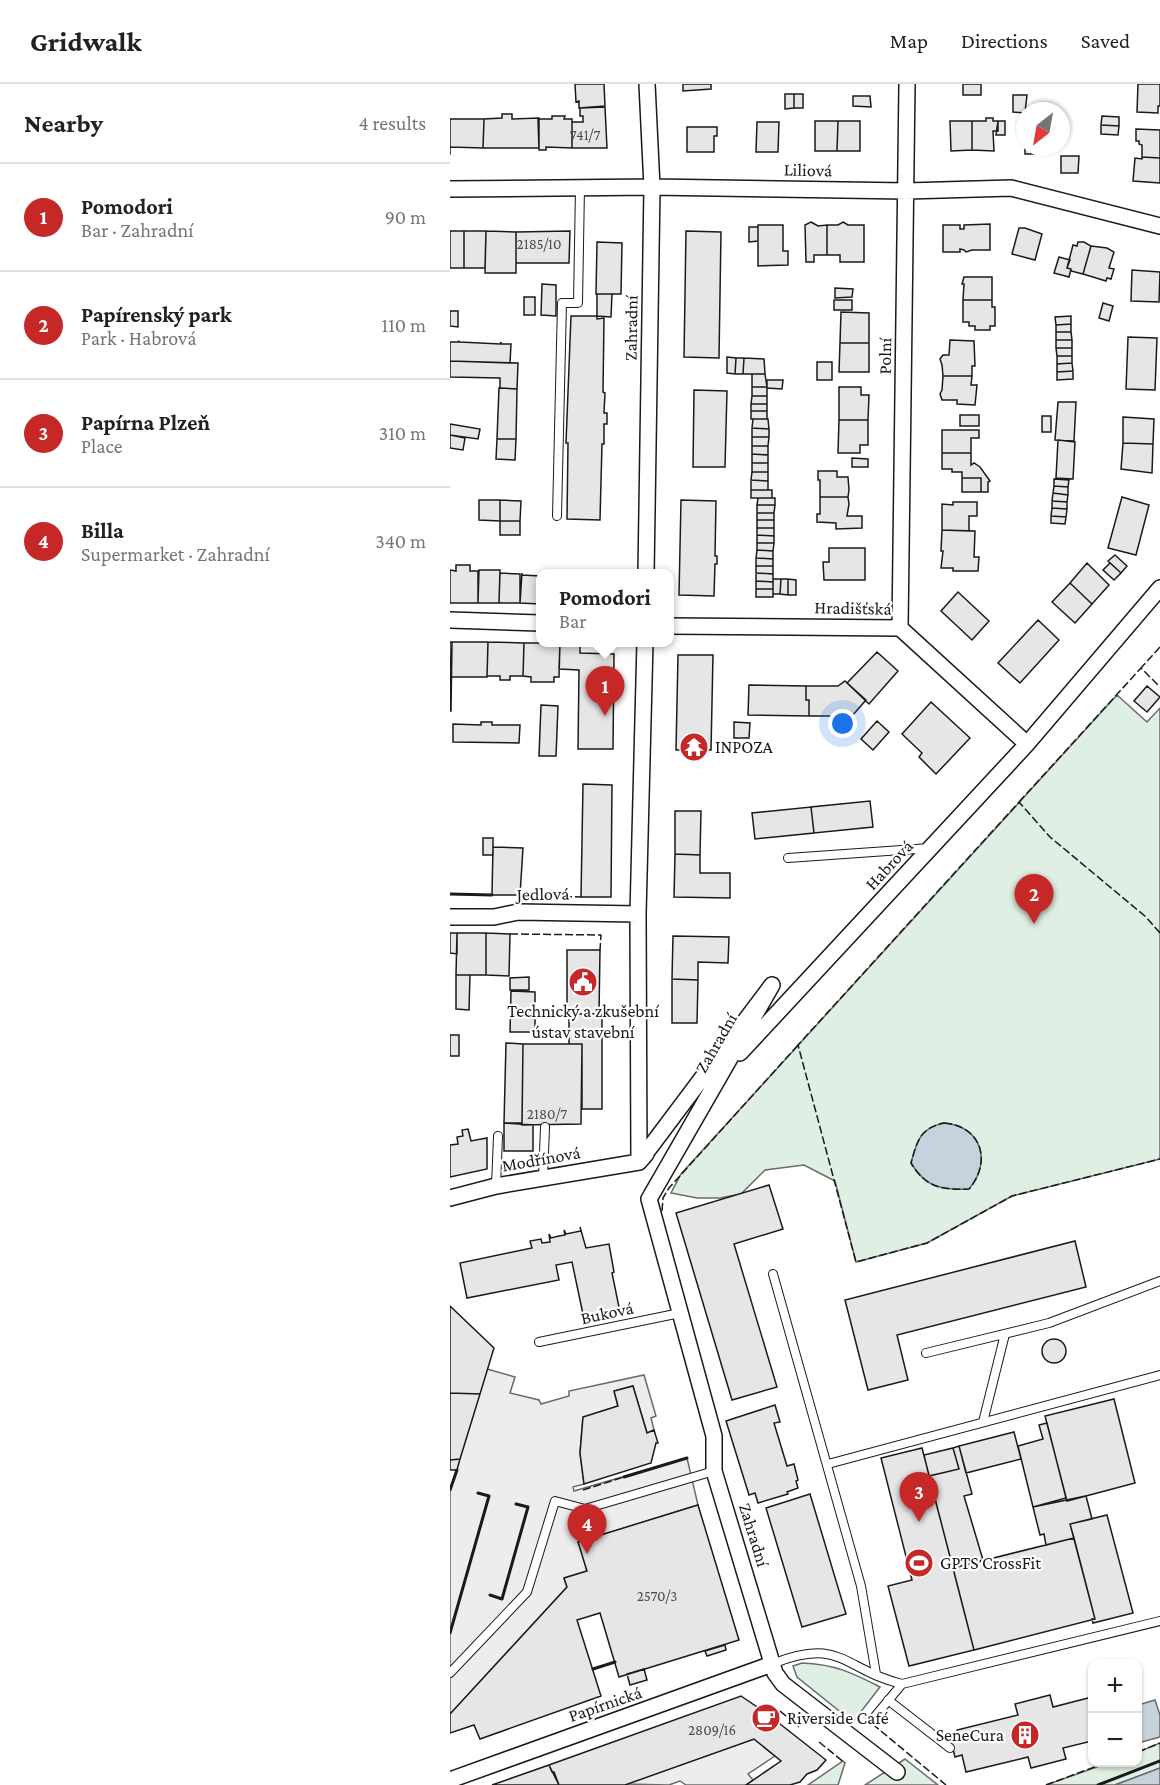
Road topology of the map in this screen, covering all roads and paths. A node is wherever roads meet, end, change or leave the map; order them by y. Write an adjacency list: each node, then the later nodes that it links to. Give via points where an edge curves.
1 (647, 84): 4 (street, Zahradní)
2 (907, 84): 6 (street, Polní)
3 (580, 188): 4 (street, Liliová); 5 (street, Liliová); 8 (lane, via 578,303 562,303)
4 (652, 188): 6 (street, Liliová); 9 (street, Zahradní)
5 (450, 189)
6 (907, 191): 7 (street, Liliová, via 1011,188); 14 (street, Polní)
7 (1160, 226)
8 (557, 516)
9 (646, 569)
10 (1160, 588): 16 (street, Habrová)
11 (450, 620): 12 (street)
12 (536, 623)
13 (674, 626): 14 (street, Hradišťská)
14 (900, 628): 16 (street, Hradišťská)
15 (645, 647): 19 (street)
16 (1027, 744): 17 (street, Habrová)
17 (931, 848): 18 (lane); 23 (street, Habrová)
18 (788, 858)
19 (638, 914): 20 (street, Jedlová, via 518,912 494,917); 23 (street)
20 (450, 916)
21 (545, 1127): 24 (lane)
22 (498, 1136): 25 (lane)
23 (639, 1162): 24 (street, Modřínová); 29 (street, Zahradní, via 772,985 649,1199)
24 (543, 1178): 25 (street, Modřínová)
25 (496, 1186): 26 (street, Modřínová)
26 (450, 1198)
27 (773, 1274): 35 (lane)
28 (1160, 1281): 30 (lane, via 1049,1323)
29 (680, 1313): 31 (lane, Buková); 36 (street, Zahradní, via 714,1436)
30 (1005, 1334): 32 (lane); 34 (lane)
31 (539, 1342)
32 (926, 1353)
33 (1160, 1376): 34 (lane)
34 (983, 1422): 35 (lane)
35 (828, 1464): 40 (lane, via 861,1586)
36 (714, 1471): 38 (street, Zahradní); 39 (lane, via 585,1509 555,1501 527,1592)
37 (1160, 1621): 41 (lane)
38 (772, 1664): 40 (lane, via 816,1652 833,1654); 45 (street, Zahradní, via 783,1684); 46 (street, Papírnická)
39 (450, 1673)
40 (876, 1674): 41 (lane)
41 (902, 1684): 42 (lane)
42 (888, 1700): 43 (lane); 44 (lane)
43 (872, 1720)
44 (950, 1748)
45 (897, 1772)
46 (450, 1780)

